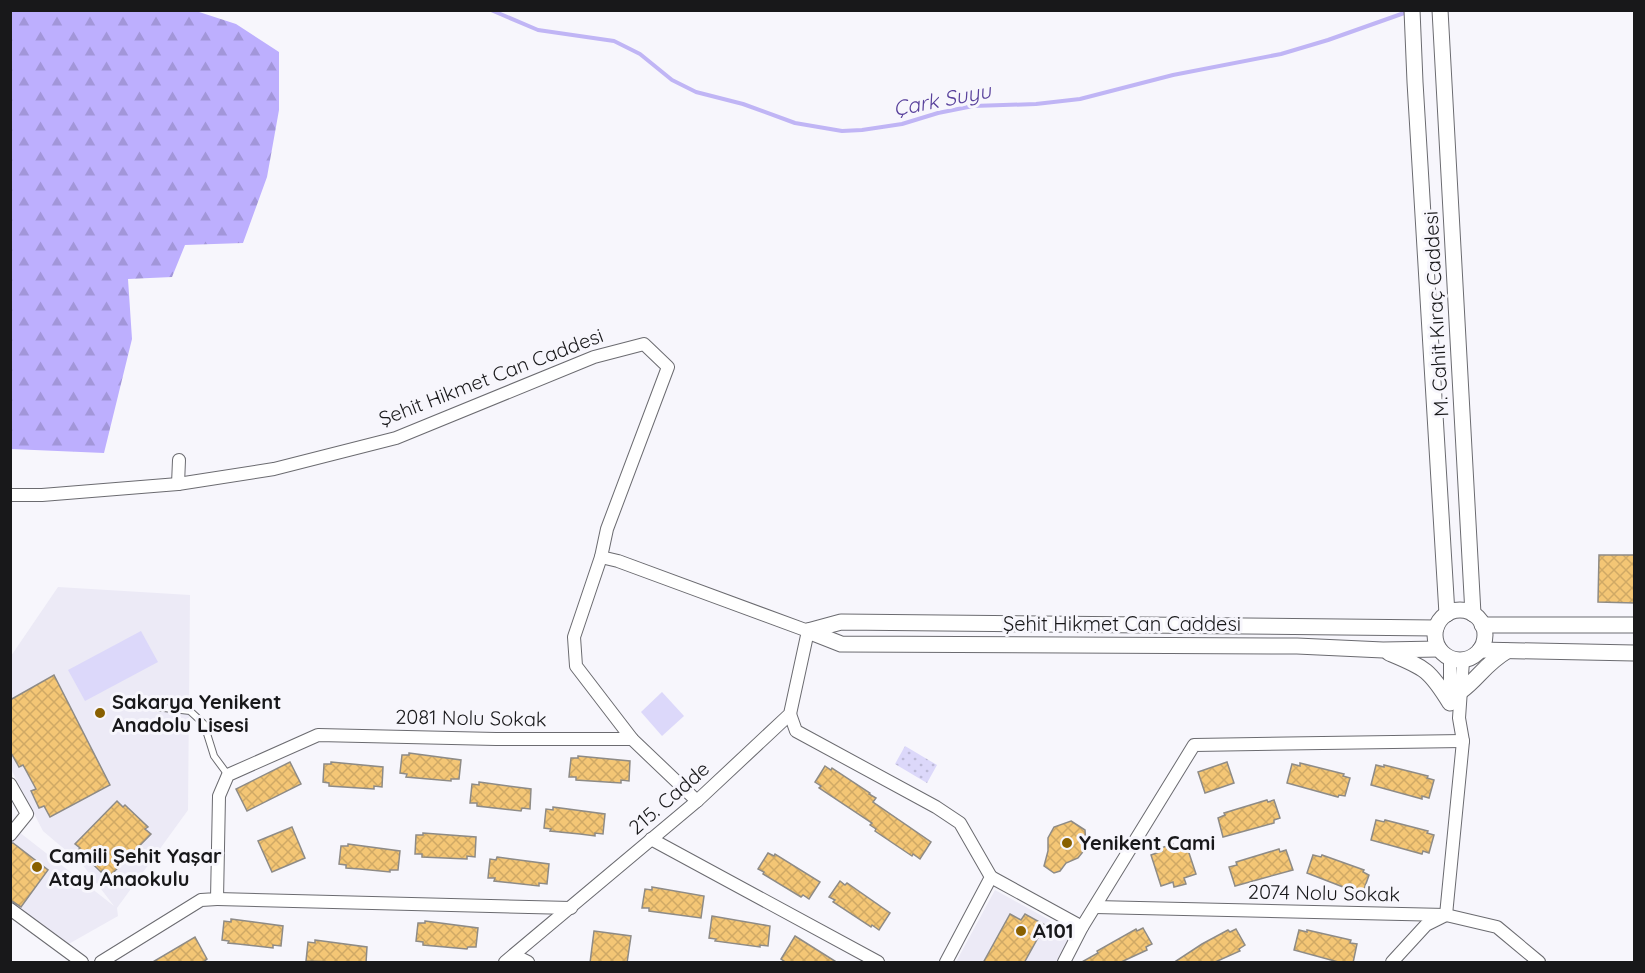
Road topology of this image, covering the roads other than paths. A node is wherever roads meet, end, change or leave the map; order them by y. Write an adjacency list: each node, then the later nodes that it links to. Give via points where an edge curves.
1 (1412, 10): 7 (street, M. Cahit Kıraç Caddesi)
2 (1440, 10): 8 (street, M. Cahit Kıraç Caddesi)
3 (179, 460): 4 (street)
4 (177, 484): 5 (street, Şehit Hikmet Can Caddesi); 6 (street, Şehit Hikmet Can Caddesi, via 274,470 396,438 594,357 644,344 668,367 607,529)
5 (10, 495)
6 (601, 557): 11 (street, Şehit Hikmet Can Caddesi); 20 (street, via 574,637 576,666)
7 (1447, 614): 8 (street, via 1460,610); 10 (street)
8 (1478, 620): 9 (street); 13 (street, via 1484,642)
9 (1635, 625)
10 (1436, 628): 11 (street, Şehit Hikmet Can Caddesi, via 841,622); 16 (street, via 1436,643)
11 (808, 631): 12 (street, Şehit Hikmet Can Caddesi, via 841,644 1297,646); 19 (street)
12 (1383, 650): 16 (street, Şehit Hikmet Can Caddesi); 17 (street, via 1423,667)
13 (1480, 650): 14 (street); 16 (street, via 1469,659)
14 (1507, 651): 15 (street); 17 (street, via 1485,666)
15 (1635, 653)
16 (1451, 656): 17 (street)
17 (1455, 698): 21 (street)
18 (155, 707): 22 (lane, via 190,711 204,724 213,756)
19 (790, 714): 24 (street, 215. Cadde); 27 (street, via 796,731 960,823)
20 (632, 739): 22 (street, 2081 Nolu Sokak, via 318,735); 24 (street)
21 (1463, 741): 29 (street, via 1194,745); 32 (street)
22 (228, 775): 28 (street, via 219,796)
23 (10, 784): 25 (street, via 27,814)
24 (697, 801): 26 (street, 215. Cadde)
25 (10, 835)
26 (651, 839): 30 (street, 215. Cadde); 38 (street)
27 (991, 877): 33 (street); 39 (street)
28 (217, 898): 30 (street); 36 (street, via 201,900)
29 (1095, 907): 32 (street, 2074 Nolu Sokak); 33 (street)
30 (570, 908): 34 (street, 215. Cadde)
31 (10, 909): 35 (street)
32 (1446, 915): 41 (street, via 1426,925); 42 (street, 2074 Nolu Sokak, via 1497,927)
33 (1082, 927): 40 (street)
34 (510, 959): 37 (street)
35 (82, 963)
36 (101, 963)
37 (528, 963)
38 (878, 963)
39 (946, 963)
40 (1065, 963)
41 (1392, 963)
42 (1539, 963)

